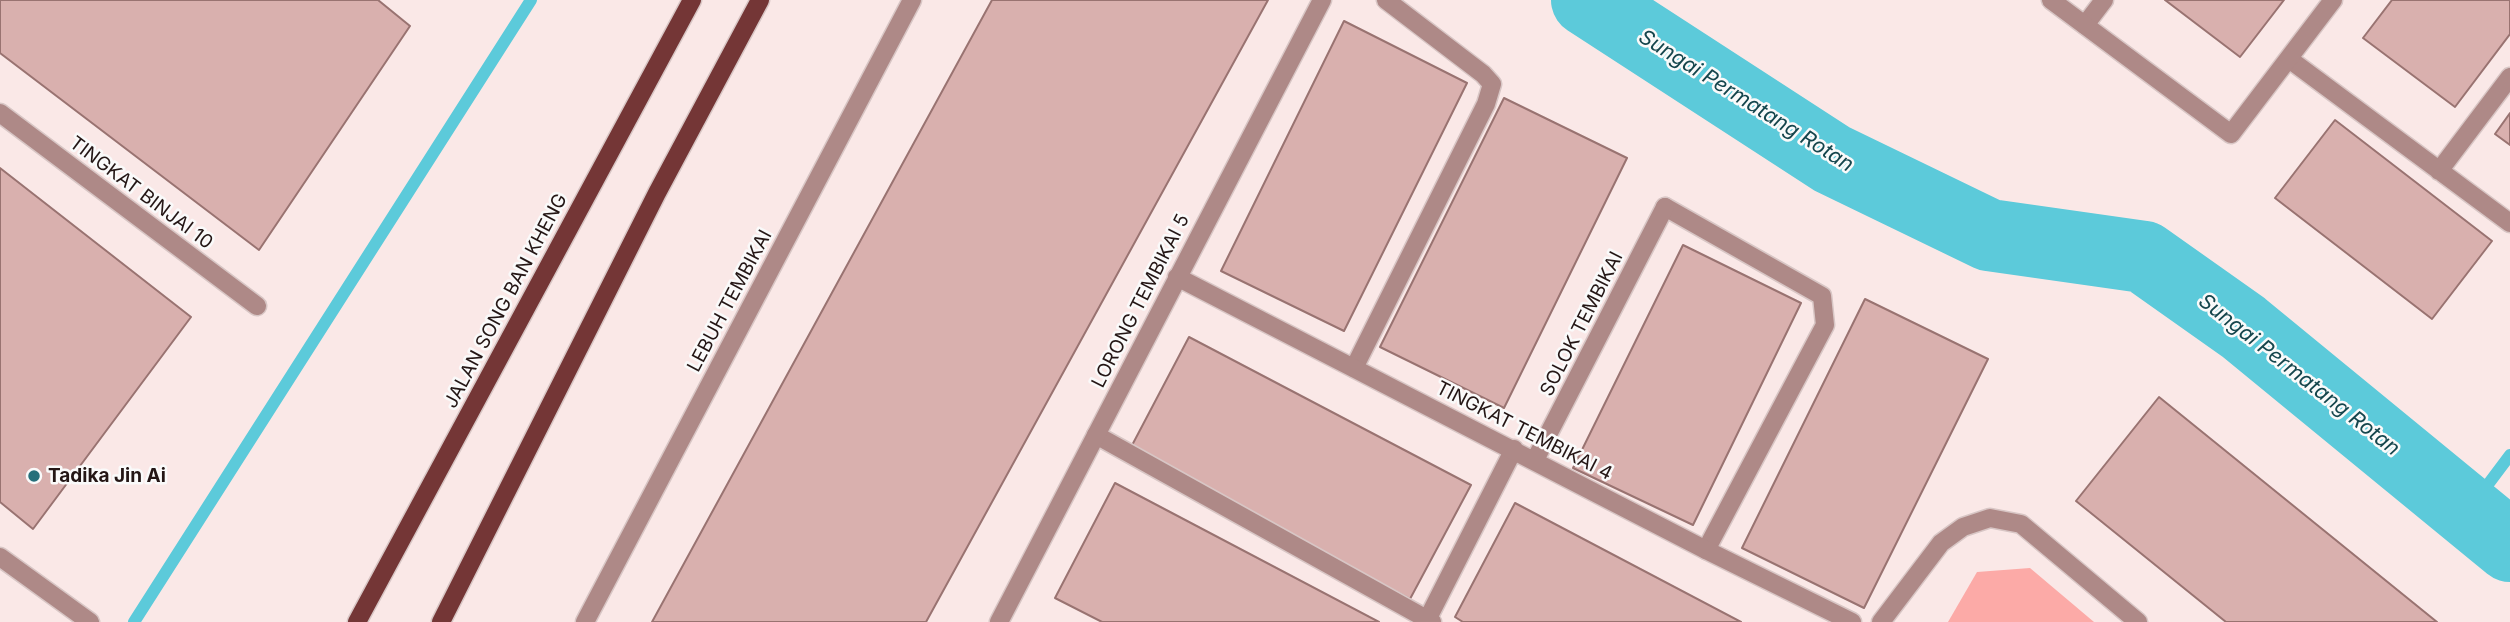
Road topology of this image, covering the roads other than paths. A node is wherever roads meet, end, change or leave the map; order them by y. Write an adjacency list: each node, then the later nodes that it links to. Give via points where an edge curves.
1 (692, 0): 25 (main road, JALAN SONG BAN KHENG)
2 (760, 0): 26 (main road)
3 (912, 0): 27 (street, LEBUH TEMBIKAI)
4 (1322, 0): 15 (street, LORONG TEMBIKAI 5)
5 (1386, 0): 17 (street, via 1492,84)
6 (2051, 0): 9 (street)
7 (2104, 0): 9 (street)
8 (2333, 0): 10 (street)
9 (2085, 25): 10 (street, via 2231,134)
10 (2288, 59): 13 (street)
11 (2510, 78): 13 (street)
12 (0, 113): 16 (street, TINGKAT BINJAI 10)
13 (2439, 171): 14 (street)
14 (2510, 223)
15 (1177, 277): 17 (street, TINGKAT TEMBIKAI 4); 18 (street, LORONG TEMBIKAI 5)
16 (257, 306)
17 (1354, 368): 19 (street, TINGKAT TEMBIKAI 4)
18 (1096, 435): 23 (street); 28 (street, LORONG TEMBIKAI 5)
19 (1514, 449): 20 (street, TINGKAT TEMBIKAI 4); 23 (street)
20 (1535, 460): 21 (street, TINGKAT TEMBIKAI 4); 21 (street, SOLOK TEMBIKAI, via 1665,207 1822,296 1825,325)
21 (1706, 550): 29 (street, TINGKAT TEMBIKAI 4)
22 (0, 557): 24 (street)
23 (1428, 621)
24 (90, 622)
25 (357, 622)
26 (441, 622)
27 (585, 622)
28 (999, 622)
29 (1852, 622)
30 (1881, 622): 31 (street, via 1941,543 1963,527 1990,518 2021,524)
31 (2138, 622)

